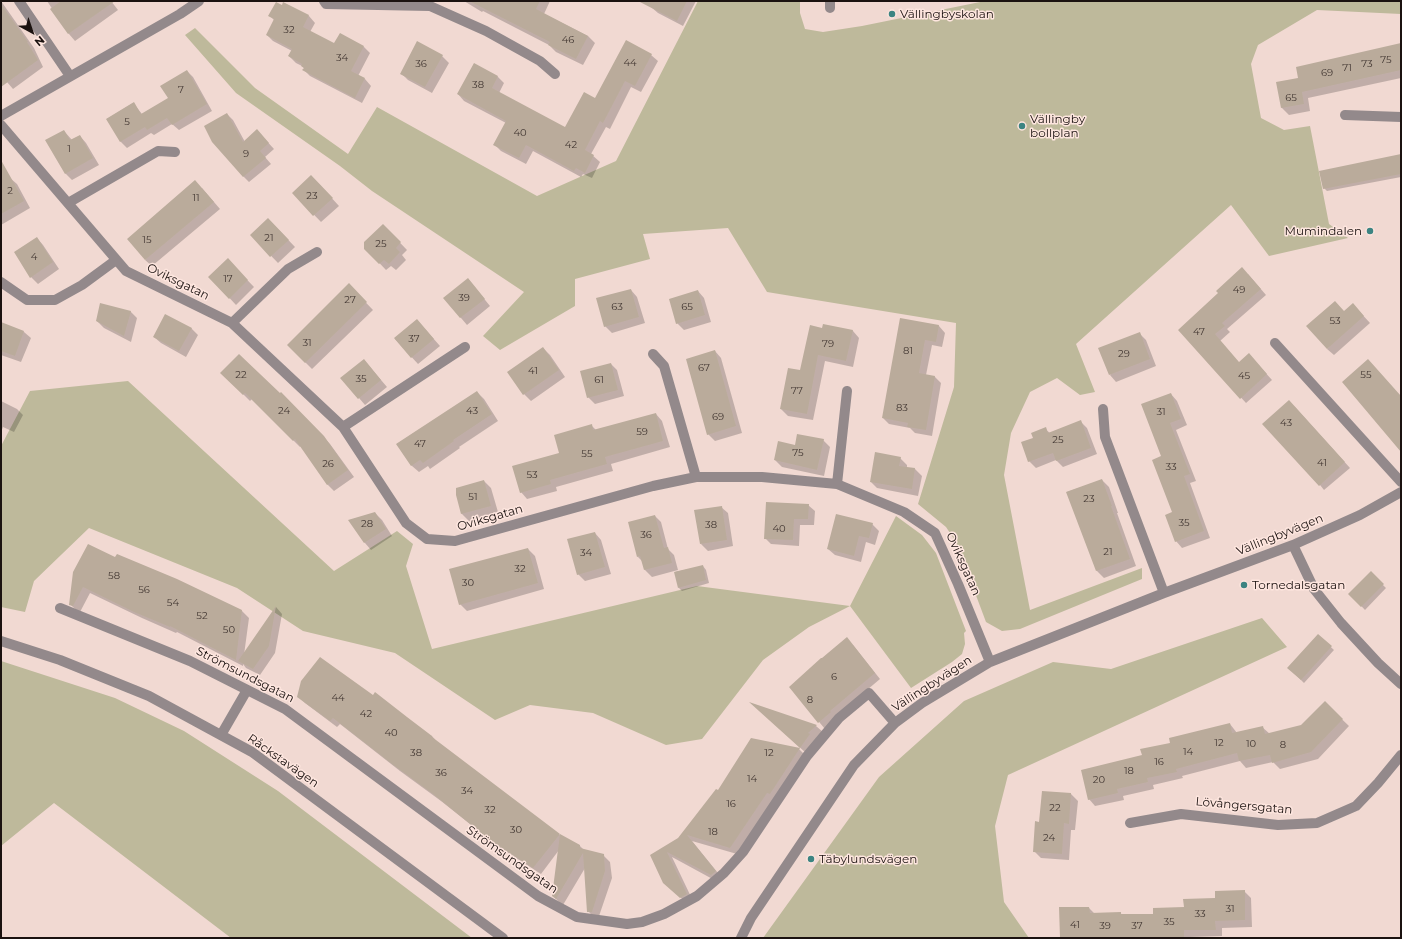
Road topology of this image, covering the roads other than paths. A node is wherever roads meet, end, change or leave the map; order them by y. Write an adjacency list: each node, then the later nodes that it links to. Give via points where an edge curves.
1 (19, 1): 5 (street)
2 (199, 1): 5 (street)
3 (324, 1): 4 (street, via 326,4 430,6 486,31 540,61)
4 (554, 74)
5 (70, 76): 7 (street)
6 (1345, 115): 8 (street)
7 (1, 116)
8 (1401, 117)
9 (1, 125): 11 (street, Oviksgatan)
10 (175, 152): 11 (street, via 158,150)
11 (68, 203): 13 (street, Oviksgatan)
12 (317, 252): 15 (street, via 288,269)
13 (116, 260): 14 (street, via 82,285 55,300 27,300); 15 (street, Oviksgatan, via 126,271)
14 (1, 282)
15 (232, 323): 21 (street, Oviksgatan)
16 (1275, 342): 23 (street)
17 (465, 347): 21 (street)
18 (653, 354): 22 (street, via 664,366)
19 (847, 391): 24 (street)
20 (1103, 409): 27 (street, via 1105,437)
21 (343, 427): 22 (street, Oviksgatan, via 406,523 427,538 455,541)
22 (696, 476): 24 (street, Oviksgatan, via 762,477)
23 (1401, 482)
24 (837, 484): 30 (street, Oviksgatan, via 904,512 935,533)
25 (1401, 492): 26 (street, Vällingbyvägen, via 1360,515)
26 (1293, 545): 27 (street, Vällingbyvägen); 31 (street, via 1314,589 1341,623)
27 (1164, 593): 30 (street, Vällingbyvägen)
28 (60, 608): 32 (street, Strömsundsgatan, via 190,661)
29 (1, 641): 34 (street, Råckstavägen, via 60,660 149,696)
30 (990, 662): 33 (street, Vällingbyvägen, via 922,703)
31 (1401, 684)
32 (247, 690): 33 (street, Strömsundsgatan, via 285,709 538,896 577,917 627,924 664,914 697,896 724,873 743,852 807,756 839,718 869,693); 34 (street)
33 (895, 723): 37 (street, Vällingbyvägen, via 854,765)
34 (221, 735): 38 (street, Råckstavägen, via 252,752)
35 (1401, 755): 36 (street, Lövångersgatan, via 1356,806 1317,823 1278,825 1181,814)
36 (1130, 823)
37 (751, 918): 39 (street, Vällingbyvägen); 40 (street, Vällingbyvägen)
38 (503, 938)
39 (734, 938)
40 (741, 938)

